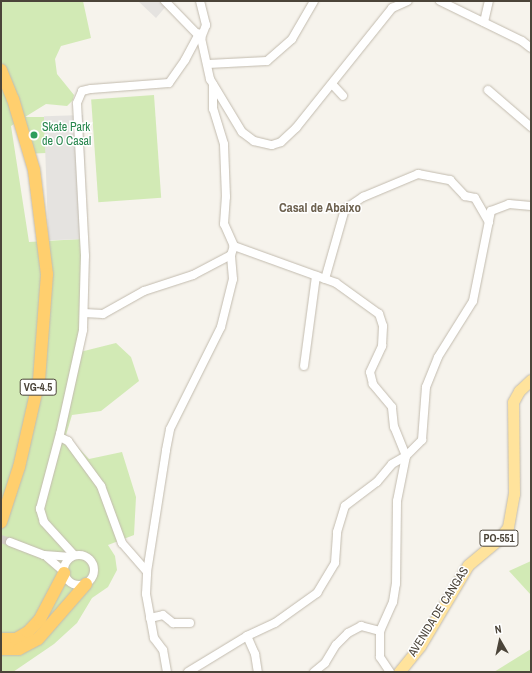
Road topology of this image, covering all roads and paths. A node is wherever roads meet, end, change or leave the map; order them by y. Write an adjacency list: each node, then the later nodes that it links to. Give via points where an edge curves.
1 (165, 1): 8 (street)
2 (200, 1): 8 (street, via 206,25)
3 (314, 1): 10 (street, via 292,39 267,61)
4 (408, 1): 12 (street, via 392,8)
5 (440, 1): 7 (street)
6 (489, 1): 7 (street)
7 (484, 22): 9 (street)
8 (200, 36): 10 (street); 23 (street, via 169,83 82,91 77,104 85,256)
9 (531, 48)
10 (208, 64): 13 (street)
11 (1, 70): 28 (highway, VG-4.5, via 13,99 34,170 47,274 39,380 23,453)
12 (332, 84): 13 (street, via 296,128 281,142 272,145 262,144 242,132); 15 (street)
13 (213, 85): 19 (street, via 213,109 224,144 224,224)
14 (488, 90): 16 (street)
15 (343, 96)
16 (531, 127)
17 (531, 206): 18 (street, via 509,204 491,211)
18 (489, 222): 22 (street, via 475,198 466,196 450,180 418,174 363,197 345,210); 27 (street, via 473,301 438,357 426,387 422,440)
19 (234, 246): 20 (street); 21 (street)
20 (231, 255): 23 (street, via 192,275 144,291 103,314); 34 (street, via 233,279 221,327 170,429)
21 (316, 276): 22 (street); 24 (street)
22 (325, 279): 27 (street, via 336,283 378,314 383,326 382,346 370,372 373,384 392,408 394,427)
23 (84, 313): 26 (street, via 75,374)
24 (304, 366)
25 (531, 380): 48 (main road, AVENIDA DE CANGAS / PO-551, via 519,391 513,402 514,494 508,527 498,540 468,565 420,646)
26 (60, 437): 33 (street, via 40,509 44,522); 34 (street, via 68,441 101,486 122,543)
27 (406, 456): 39 (street, via 397,501 396,584 393,602); 40 (street, via 392,464 377,482 345,506 337,532 335,564 317,593 275,624)
28 (9, 496): 29 (highway, VG-4.5); 30 (highway)
29 (1, 514)
30 (1, 522)
31 (10, 542): 32 (street)
32 (44, 555): 33 (street); 35 (street)
33 (73, 556): 35 (street, via 65,563); 36 (street, via 84,555 94,566 93,576)
34 (146, 572): 37 (street)
35 (64, 573): 36 (street, via 72,583); 41 (highway, via 40,619 28,632 16,639)
36 (86, 584): 42 (highway, via 38,639 19,649)
37 (150, 618): 38 (street, via 163,615 173,623); 43 (street, via 154,638 163,650)
38 (190, 623)
39 (380, 632): 46 (street, via 361,626 348,633 336,645 325,663); 47 (street, via 380,657)
40 (247, 636): 44 (street); 45 (street, via 255,654)
41 (1, 639)
42 (1, 649)
43 (167, 672)
44 (188, 672)
45 (258, 672)
46 (314, 672)
47 (390, 672)
48 (399, 672)

